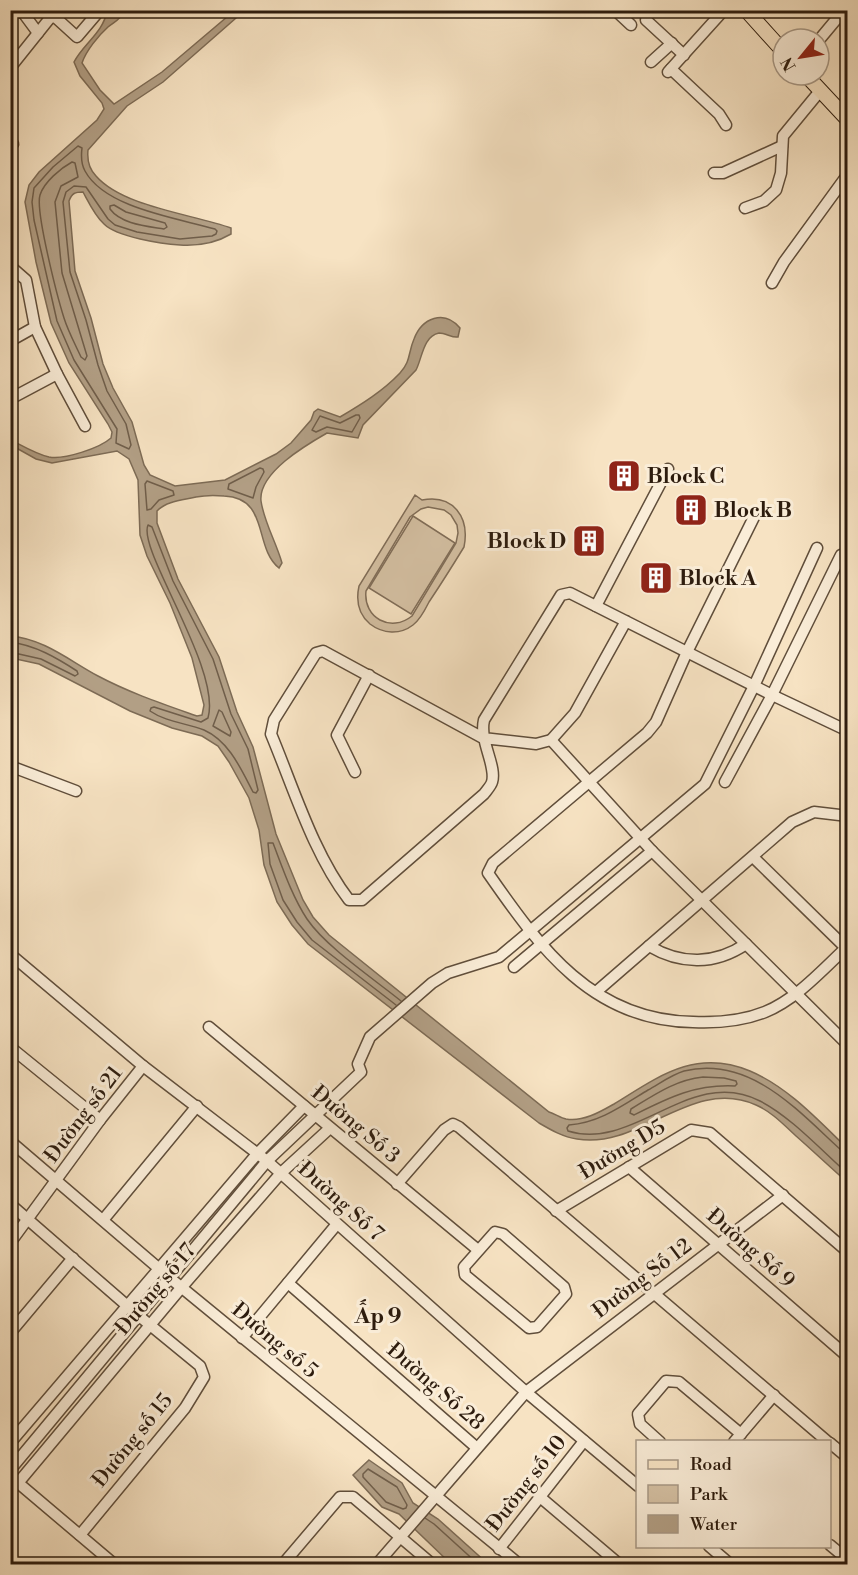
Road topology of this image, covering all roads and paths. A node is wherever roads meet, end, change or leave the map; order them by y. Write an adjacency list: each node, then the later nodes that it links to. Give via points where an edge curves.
1 (21, 10): 10 (street)
2 (100, 10): 10 (street, via 77,37 55,17)
3 (615, 10): 8 (street)
4 (724, 10): 13 (street)
5 (844, 10): 9 (street)
6 (749, 12): 11 (main road)
7 (646, 20): 12 (street)
8 (631, 25)
9 (830, 27)
10 (38, 33): 15 (street)
11 (771, 37)
12 (672, 43): 13 (street); 14 (street)
13 (684, 55): 19 (street, via 670,71)
14 (651, 62)
15 (10, 68)
16 (816, 87): 17 (main road)
17 (820, 91): 18 (main road); 20 (street, via 783,136)
18 (845, 112)
19 (726, 124)
20 (782, 146): 21 (street, via 723,173); 23 (street, via 782,173 776,190 764,201)
21 (714, 172)
22 (848, 174): 25 (street)
23 (745, 208)
24 (10, 266): 26 (street, via 26,280)
25 (772, 283)
26 (35, 327): 27 (street); 28 (street)
27 (10, 341)
28 (57, 374): 29 (street); 30 (street)
29 (10, 399)
30 (85, 426)
31 (668, 470): 35 (street)
32 (755, 515): 37 (street)
33 (817, 548): 39 (street)
34 (841, 555): 40 (street)
35 (597, 606): 36 (street); 42 (street, via 570,592 561,595 486,715)
36 (626, 621): 37 (street); 43 (street, via 575,713)
37 (687, 652): 39 (street); 46 (street, via 656,722)
38 (369, 675): 42 (street); 42 (street, via 318,652 271,727 323,861 350,900 362,900 484,794 492,782 492,772); 45 (street, via 337,735)
39 (754, 686): 40 (street); 50 (street, via 705,784)
40 (772, 695): 41 (street); 47 (street)
41 (848, 731)
42 (483, 738): 43 (street, via 536,744)
43 (551, 740): 46 (street)
44 (10, 766): 48 (street)
45 (355, 772)
46 (589, 782): 50 (street); 54 (street, via 490,867 488,873)
47 (724, 782)
48 (76, 791)
49 (848, 816): 52 (street, via 814,812 802,816)
50 (640, 838): 51 (street); 54 (street)
51 (652, 851): 53 (street); 56 (street)
52 (753, 857): 53 (street); 58 (street)
53 (701, 900): 55 (street); 57 (street)
54 (530, 932): 56 (street); 69 (street, Đường số 17, via 498,957 447,973 432,983 370,1037 358,1064 361,1072)
55 (746, 944): 57 (street, via 728,956 693,960 675,958); 62 (street)
56 (541, 945): 60 (street); 61 (street, via 569,974)
57 (649, 946): 61 (street)
58 (847, 947): 62 (street)
59 (10, 954): 66 (street, Đường Số 7)
60 (514, 967)
61 (596, 992): 62 (street, via 637,1014 706,1023 766,1012)
62 (796, 993): 64 (street)
63 (209, 1027): 68 (street, Đường Số 3)
64 (848, 1045)
65 (10, 1047): 70 (street)
66 (143, 1066): 67 (street, Đường Số 7); 70 (street, Đường số 21)
67 (197, 1106): 73 (street, Đường Số 7); 83 (street)
68 (304, 1106): 69 (street, Đường Số 3); 73 (street)
69 (316, 1117): 71 (street, Đường Số 3); 74 (street, Đường số 17)
70 (100, 1120): 77 (street, Đường số 21)
71 (330, 1128): 76 (street, Đường số 17); 78 (street, Đường Số 3)
72 (10, 1141): 77 (street, Đường số 5)
73 (257, 1154): 74 (street, Đường Số 7); 90 (street)
74 (267, 1161): 76 (street, Đường Số 7); 91 (street, Đường số 17)
75 (629, 1167): 79 (street, Đường D5, via 691,1130 710,1133); 81 (street, Đường D5); 86 (street, Đường Số 9)
76 (281, 1173): 84 (street, Đường Số 7); 93 (street, Đường số 17)
77 (55, 1183): 82 (street, Đường số 21); 83 (street, Đường số 5)
78 (397, 1184): 81 (street, via 453,1124); 87 (street, Đường Số 3)
79 (783, 1195): 86 (street, Đường Số 12); 88 (street)
80 (10, 1204): 82 (street)
81 (556, 1211): 94 (street)
82 (28, 1219): 85 (street, Đường số 21); 89 (street)
83 (103, 1220): 90 (street, Đường số 5)
84 (337, 1224): 92 (street); 101 (street, Đường Số 7)
85 (10, 1243)
86 (718, 1245): 94 (street, Đường Số 12); 100 (street, Đường Số 9)
87 (478, 1250): 87 (street, via 495,1232 503,1234 564,1287 566,1294 537,1328 529,1328 465,1275 464,1267)
88 (848, 1252)
89 (73, 1258): 95 (street); 98 (street)
90 (160, 1269): 91 (street, Đường số 5); 95 (street)
91 (167, 1282): 93 (street, Đường số 5); 96 (street, Đường số 17)
92 (288, 1283): 99 (street); 109 (street, Đường Số 28)
93 (178, 1291): 97 (street, Đường số 17); 99 (street, Đường số 5)
94 (654, 1294): 101 (street, Đường Số 12); 102 (street)
95 (128, 1306): 96 (street); 107 (street)
96 (139, 1316): 97 (street); 111 (street, Đường số 17)
97 (151, 1324): 112 (street, Đường số 17); 116 (street, Đường số 15, via 200,1366 204,1377 185,1408)
98 (10, 1333)
99 (242, 1338): 115 (street, Đường số 5)
100 (848, 1357)
101 (526, 1392): 106 (street, Đường Số 7); 109 (street, Đường Số 12)
102 (774, 1395): 103 (street); 105 (street)
103 (737, 1438): 104 (street, via 679,1382 666,1381 638,1414 640,1424)
104 (658, 1440)
105 (827, 1440)
106 (584, 1441): 113 (street, Đường Số 7); 114 (street, Đường số 10)
107 (10, 1443)
108 (831, 1443): 110 (street)
109 (477, 1448): 115 (street, Đường Số 12)
110 (845, 1452)
111 (10, 1470)
112 (14, 1479): 116 (street)
113 (636, 1484)
114 (540, 1497): 120 (street, Đường số 10); 127 (street)
115 (433, 1500): 117 (street, Đường Số 12); 120 (street, Đường số 5)
116 (80, 1535): 122 (street)
117 (402, 1535): 123 (street, via 353,1497 340,1497); 124 (street, Đường Số 12); 125 (street)
118 (831, 1546): 121 (street)
119 (711, 1548): 128 (street)
120 (499, 1549): 126 (street, Đường số 5)
121 (848, 1560): 129 (street)
122 (114, 1564)
123 (283, 1564)
124 (377, 1564)
125 (432, 1564)
126 (519, 1564)
127 (619, 1564)
128 (730, 1564)
129 (843, 1564)

